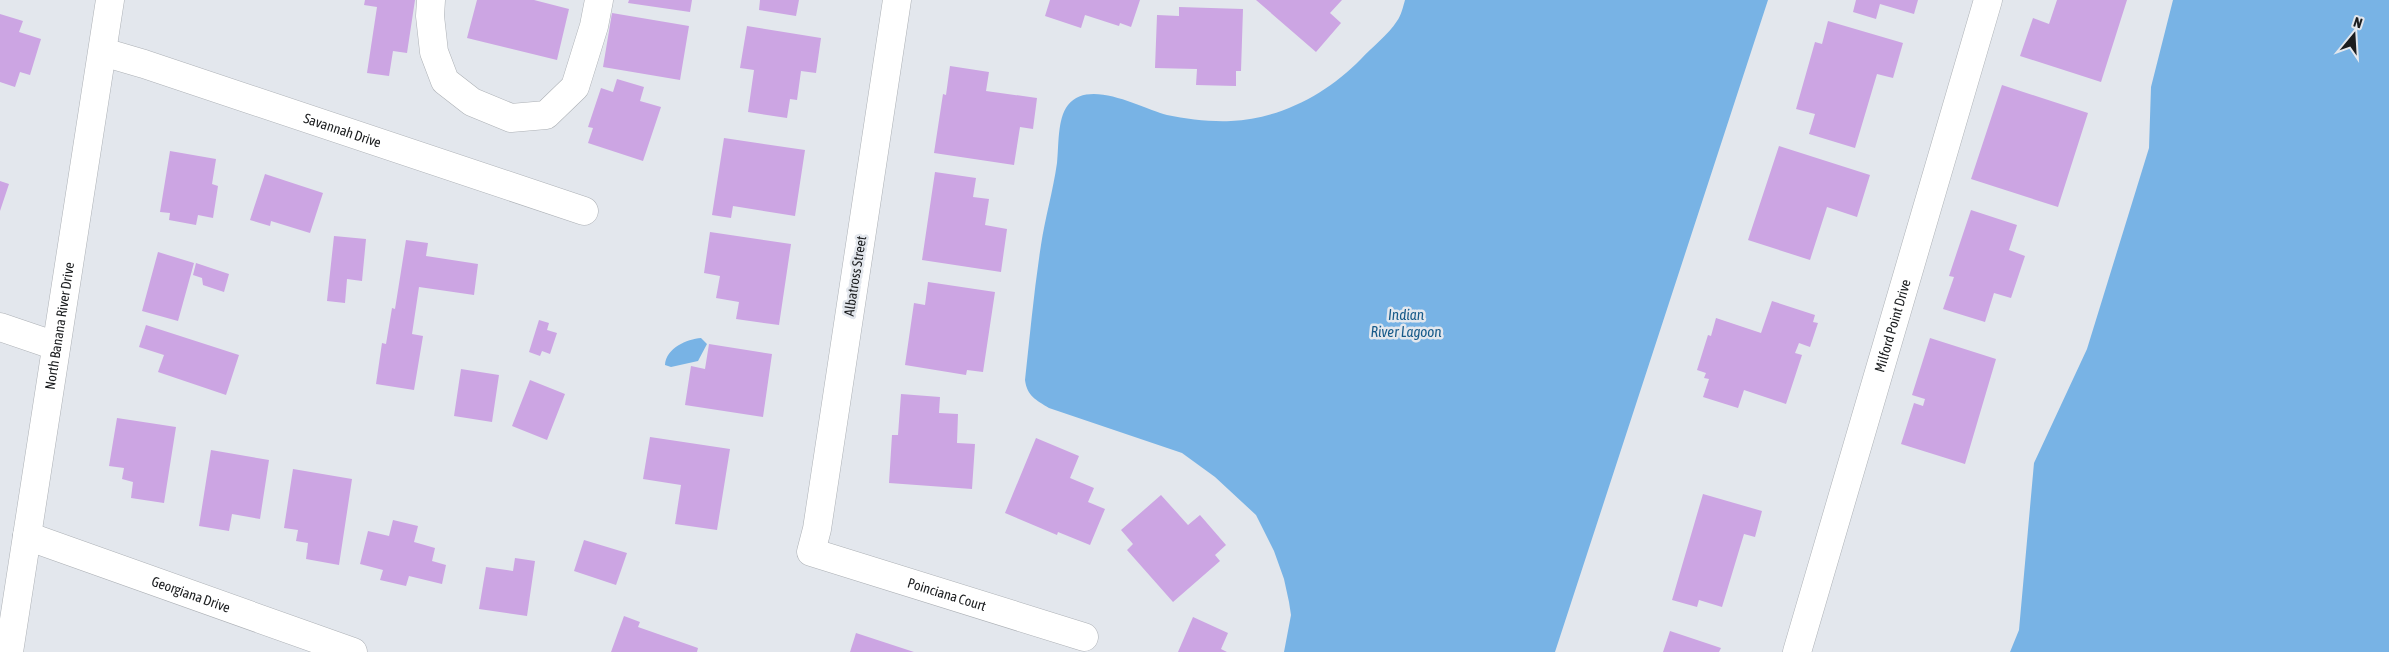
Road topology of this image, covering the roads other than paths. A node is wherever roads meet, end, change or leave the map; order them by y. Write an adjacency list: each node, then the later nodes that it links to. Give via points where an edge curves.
1 (110, 0): 6 (street, North Banana River Drive)
2 (431, 0): 3 (street, via 434,52 445,81 472,102 511,118 546,115 575,87)
3 (599, 0)
4 (897, 0): 11 (street, Albatross Street)
5 (1988, 0): 15 (street, Milford Point Drive)
6 (103, 52): 7 (street, Savannah Drive); 9 (street, North Banana River Drive)
7 (584, 211)
8 (0, 327): 9 (street)
9 (56, 346): 10 (street, North Banana River Drive)
10 (27, 536): 13 (street, North Banana River Drive); 14 (street, Georgiana Drive)
11 (811, 552): 12 (street, Poinciana Court)
12 (1084, 637)
13 (9, 652)
14 (354, 652)
15 (1797, 652)

